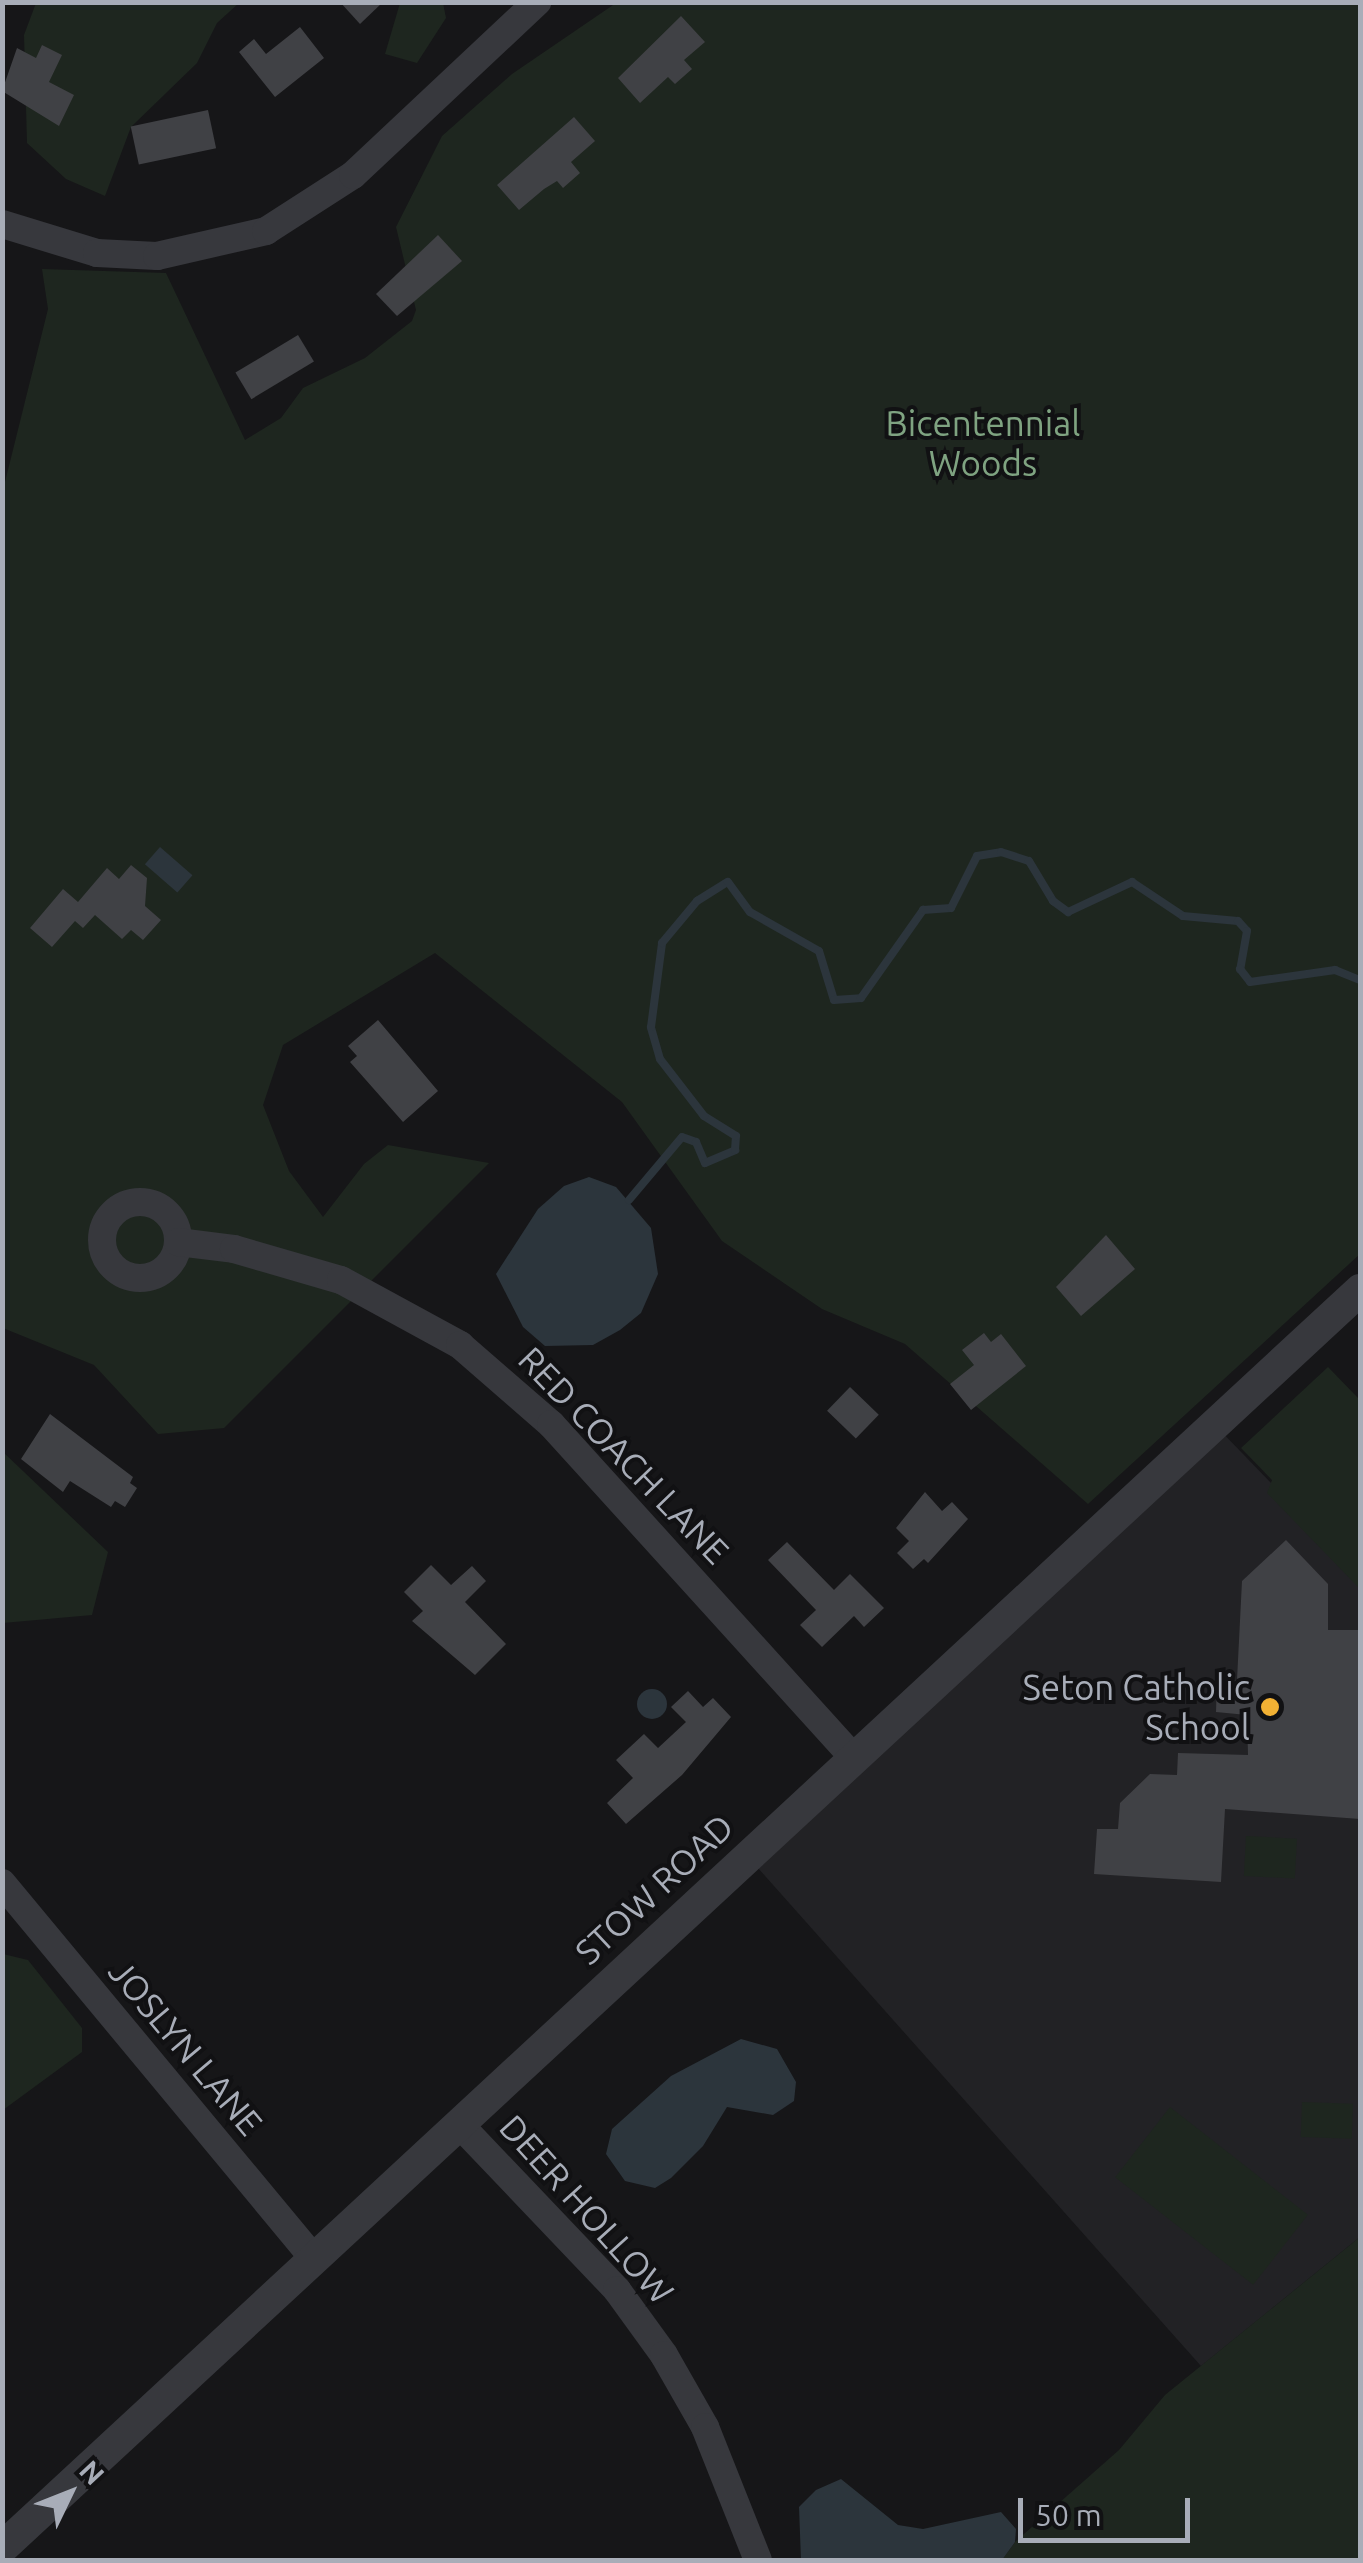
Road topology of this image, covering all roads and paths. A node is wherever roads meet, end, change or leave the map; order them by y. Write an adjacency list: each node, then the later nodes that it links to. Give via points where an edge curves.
1 (537, 2): 2 (street, via 352,176 266,231 158,256 98,253)
2 (2, 224)
3 (178, 1242): 5 (street, RED COACH LANE, via 234,1249 341,1280 460,1345 551,1424)
4 (1360, 1290): 5 (street, STOW ROAD)
5 (854, 1758): 7 (street, STOW ROAD)
6 (2, 1883): 8 (street, JOSLYN LANE)
7 (460, 2124): 8 (street, STOW ROAD); 10 (street, DEER HOLLOW, via 617,2290 664,2355 704,2427)
8 (314, 2258): 9 (street, STOW ROAD)
9 (2, 2548)
10 (758, 2560)

